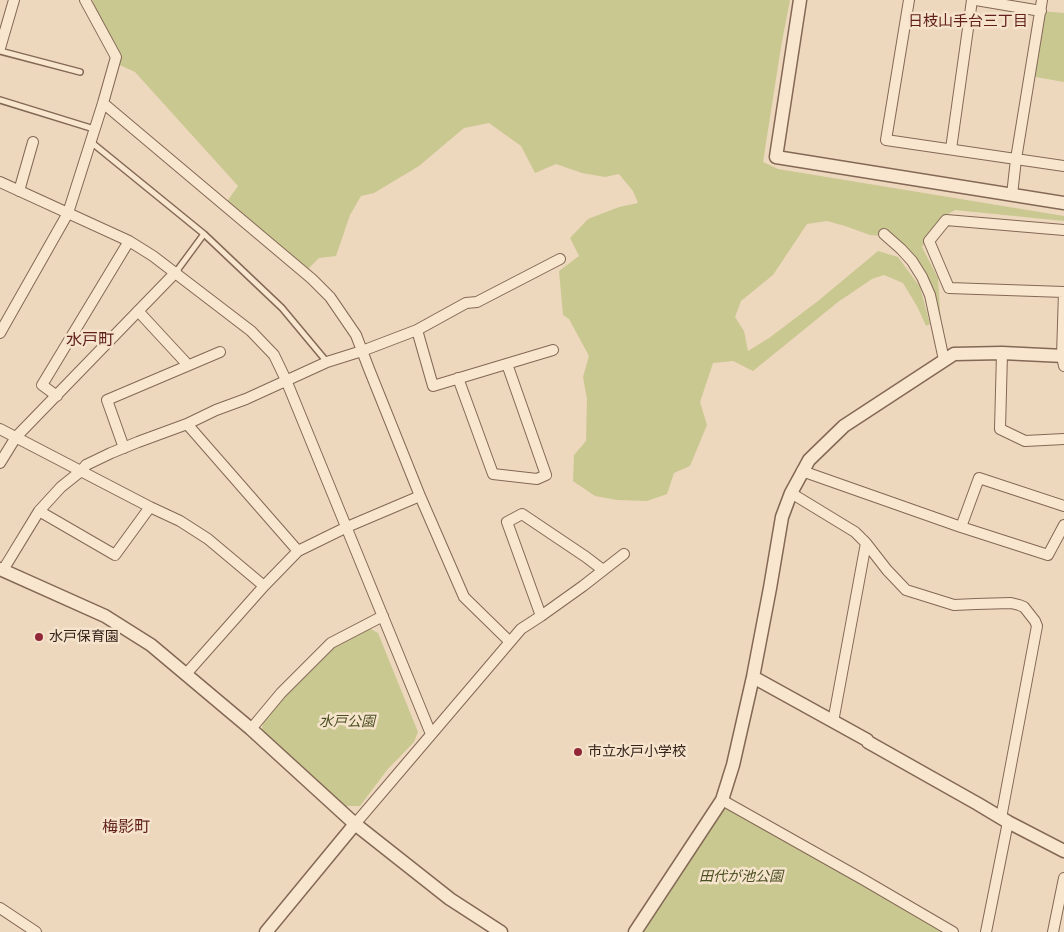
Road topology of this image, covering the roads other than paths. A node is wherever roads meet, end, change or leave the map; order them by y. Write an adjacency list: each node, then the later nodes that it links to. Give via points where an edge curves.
1 (14, 0): 8 (street)
2 (85, 0): 11 (street, via 116,57)
3 (800, 0): 20 (street, via 776,157)
4 (909, 0): 15 (street, via 886,140)
5 (972, 0): 15 (street)
6 (976, 0): 7 (street)
7 (1042, 5): 16 (street)
8 (0, 49): 9 (lane)
9 (80, 72)
10 (0, 100): 12 (lane)
11 (103, 103): 12 (street); 34 (street, via 312,279 345,317)
12 (95, 130): 14 (street)
13 (33, 142): 19 (street)
14 (91, 142): 22 (street); 24 (lane)
15 (950, 149): 16 (street)
16 (1016, 159): 17 (street); 20 (street)
17 (1064, 166)
18 (0, 182): 19 (street)
19 (19, 191): 22 (street)
20 (1012, 194): 21 (street)
21 (1064, 203)
22 (68, 213): 26 (street); 32 (street)
23 (1064, 230): 29 (street, via 946,220 929,241 949,288)
24 (204, 234): 28 (lane); 39 (lane, via 282,308)
25 (884, 234): 38 (street, via 901,248 922,277 930,295)
26 (129, 241): 28 (street); 44 (street, via 42,385)
27 (560, 259): 31 (street)
28 (176, 272): 30 (street); 43 (street, via 251,331 274,355)
29 (1064, 292): 37 (street)
30 (138, 312): 41 (street); 44 (street)
31 (417, 330): 34 (street); 42 (street, via 433,386)
32 (0, 333)
33 (553, 350): 40 (street)
34 (362, 351): 39 (street); 54 (street)
35 (220, 352): 41 (street)
36 (1002, 353): 37 (street); 38 (street, via 954,354); 48 (street, via 1000,429 1026,441)
37 (1063, 359)
38 (944, 360): 52 (street, via 844,426)
39 (327, 362): 43 (street)
40 (507, 364): 42 (street); 42 (street, via 546,475 537,479 493,474)
41 (188, 365): 49 (street, via 107,400)
42 (458, 378)
43 (286, 380): 45 (street); 59 (street)
44 (57, 396): 47 (street)
45 (187, 424): 49 (street); 62 (street)
46 (0, 429): 47 (street)
47 (16, 437): 50 (street); 51 (street)
48 (1064, 439)
49 (124, 448): 51 (street, via 86,465)
50 (0, 463)
51 (81, 471): 56 (street); 57 (street, via 61,487)
52 (802, 471): 53 (street); 60 (street)
53 (791, 493): 61 (street, via 855,532); 71 (street, via 782,517)
54 (420, 496): 59 (street); 69 (street, via 464,597)
55 (1064, 506): 60 (street, via 979,478)
56 (150, 507): 57 (street, via 115,555); 66 (street, via 208,539)
57 (39, 512): 65 (street)
58 (1064, 525): 60 (street, via 1048,555)
59 (347, 527): 62 (street); 67 (street)
60 (961, 527)
61 (866, 543): 72 (street); 76 (street, via 906,590 954,605 1019,605 1035,621 1037,626)
62 (298, 551): 66 (street)
63 (624, 554): 64 (street)
64 (603, 570): 68 (street); 68 (street, via 522,514 508,522)
65 (1, 571): 70 (street, via 105,616 151,644)
66 (264, 586): 70 (street)
67 (383, 616): 73 (street, via 331,643 281,692); 74 (street)
68 (541, 616): 69 (street, via 521,628)
69 (509, 641): 74 (street)
70 (186, 674): 73 (street)
71 (753, 677): 72 (street); 75 (street)
72 (833, 722): 76 (street)
73 (251, 729): 77 (street)
74 (431, 734): 77 (street)
75 (722, 800): 84 (street); 85 (street)
76 (1005, 820): 78 (street); 86 (street)
77 (355, 824): 82 (street); 83 (street, via 450,899)
78 (1064, 851)
79 (1064, 878): 87 (street)
80 (0, 908): 81 (street)
81 (36, 932)
82 (266, 932)
83 (501, 932)
84 (635, 932)
85 (953, 932)
86 (986, 932)
87 (1054, 932)

